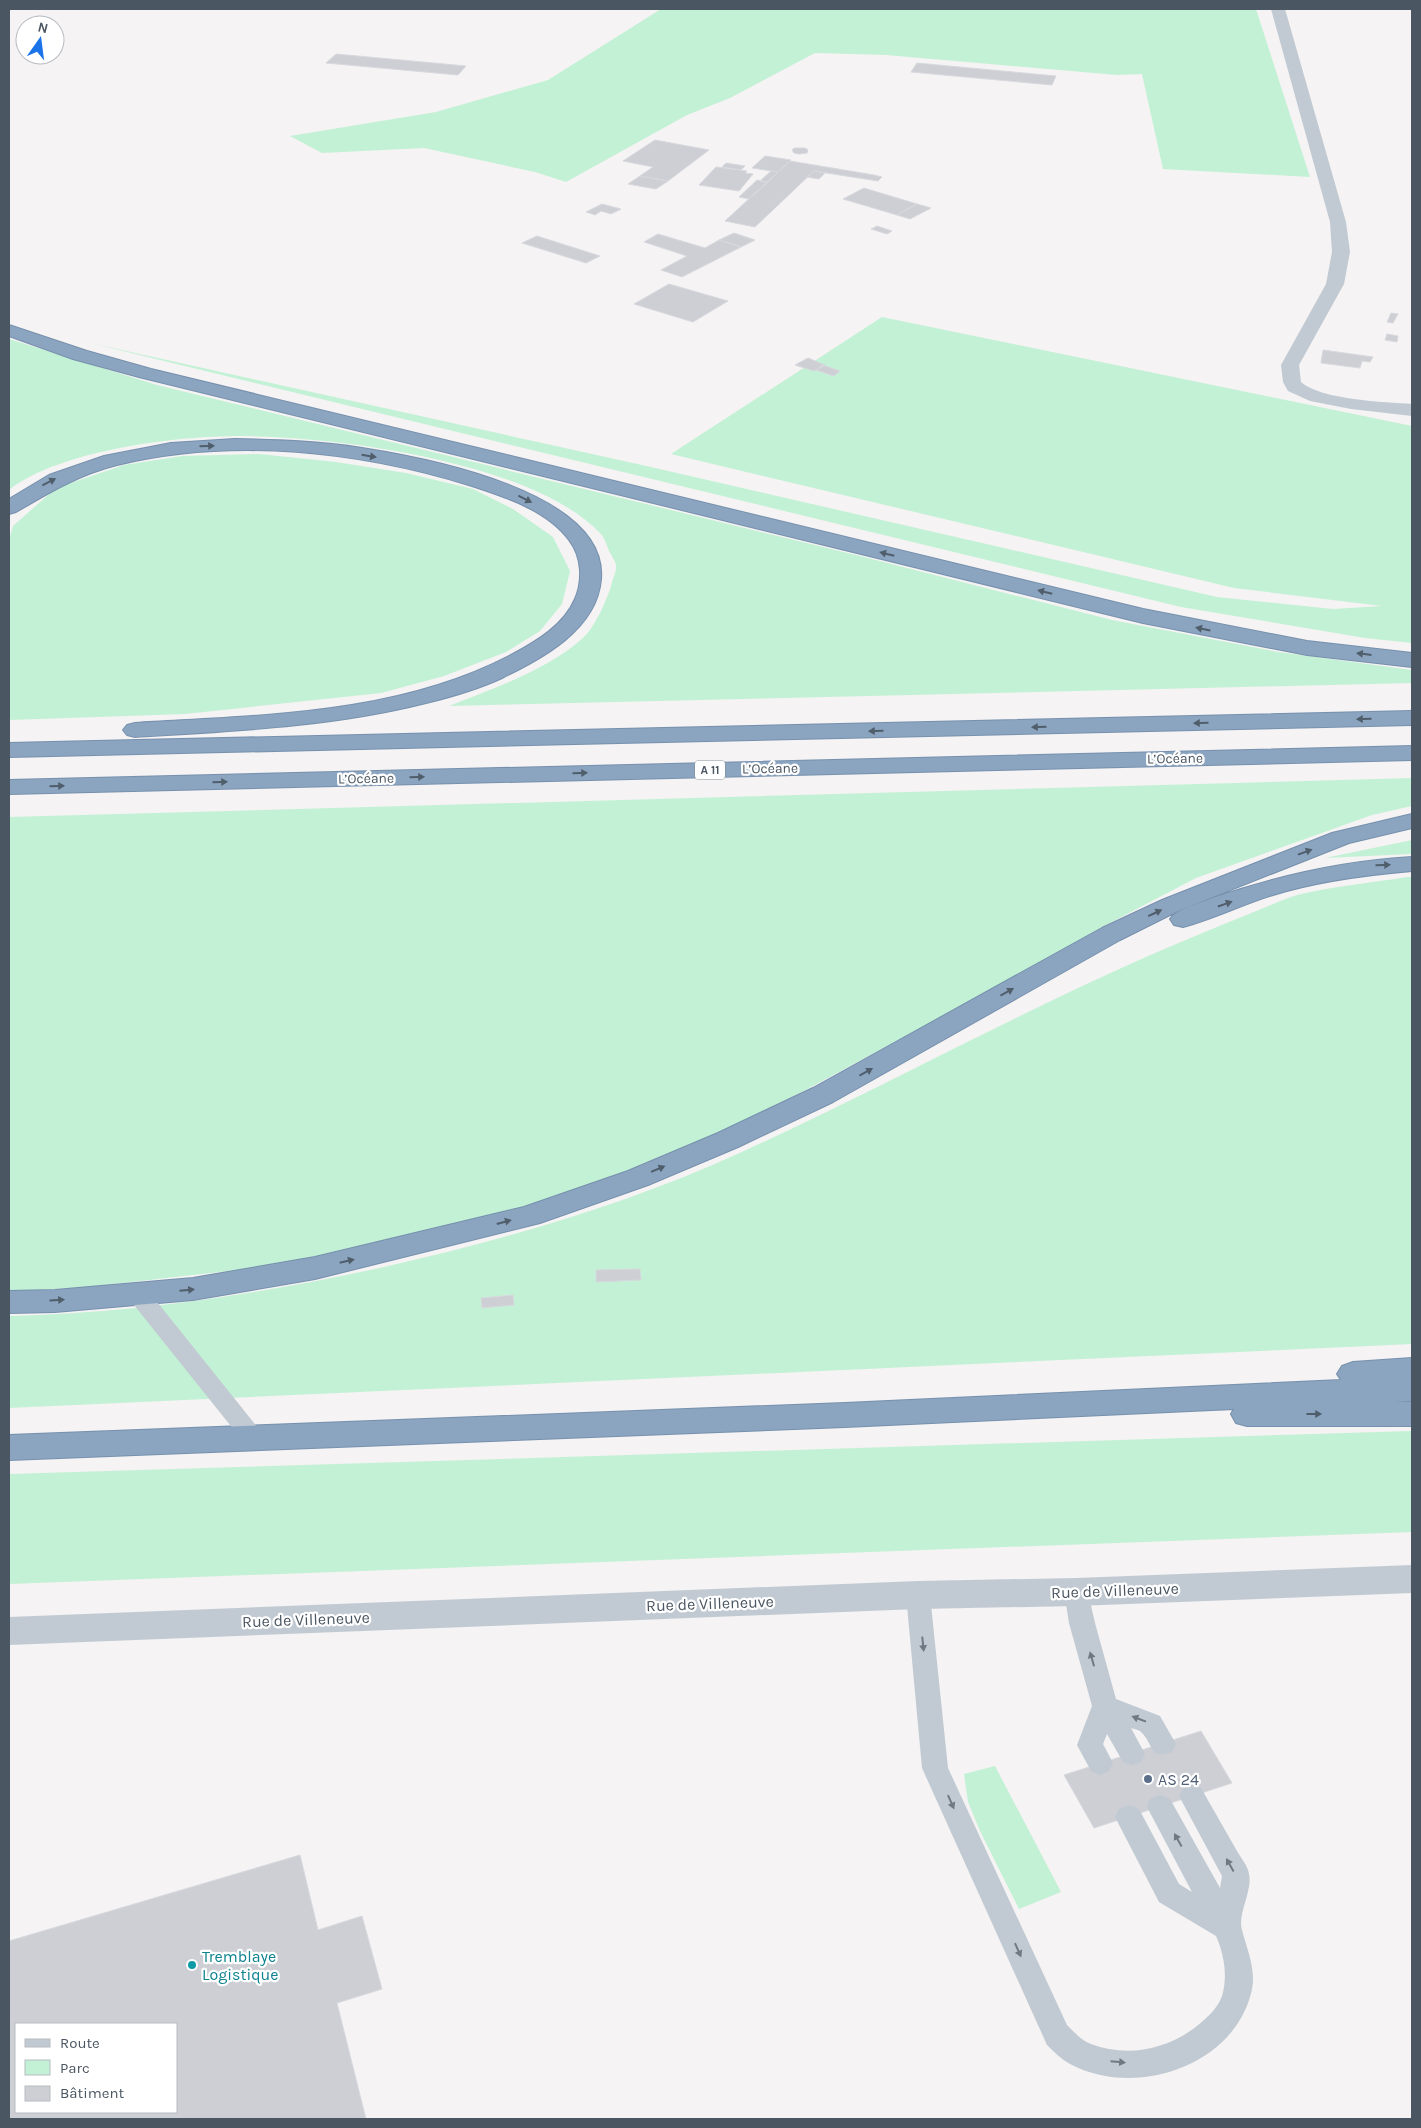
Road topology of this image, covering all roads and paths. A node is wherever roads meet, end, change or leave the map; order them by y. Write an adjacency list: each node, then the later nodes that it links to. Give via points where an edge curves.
1 (1278, 9): 3 (street, via 1338,222 1341,252 1335,284 1290,364 1290,375 1295,386 1310,395)
2 (9, 330): 5 (highway, one-way to 2, via 1307,648 1143,616 146,373 80,355)
3 (1412, 410)
4 (9, 508): 7 (highway, one-way to 7, via 34,490 69,473 118,458 200,446 293,446 342,451 430,467 524,498 574,532 588,555 592,576 590,590 578,613 551,640 512,665 437,693 385,705 287,719 120,731)
5 (1412, 660)
6 (1412, 718): 8 (highway, one-way to 8)
7 (9, 734)
8 (9, 750)
9 (1412, 753): 10 (highway, L’Océane / A 11, one-way to 9)
10 (9, 787)
11 (1412, 821): 13 (highway, one-way to 11, via 1171,905 1240,876 1340,838)
12 (1412, 864): 13 (highway, one-way to 12, via 1093,959 1192,916 1266,889 1374,865)
13 (1065, 960): 14 (highway, one-way to 13, via 193,1289 315,1268 530,1216 638,1178 823,1095)
14 (138, 1294): 15 (highway, one-way to 14); 20 (lane)
15 (9, 1302)
16 (1412, 1370): 19 (highway)
17 (1412, 1389): 19 (highway)
18 (1412, 1414): 19 (highway, one-way to 18)
19 (845, 1415): 20 (highway)
20 (254, 1439): 21 (highway)
21 (9, 1448)
22 (1412, 1579): 23 (street, Rue de Villeneuve)
23 (1076, 1592): 24 (street, Rue de Villeneuve); 26 (lane, one-way to 23)
24 (918, 1595): 25 (street, Rue de Villeneuve); 33 (lane, one-way to 33, via 935,1768 1057,2035 1082,2055 1111,2062 1145,2064 1175,2057 1215,2030 1232,2007 1239,1981 1236,1956)
25 (9, 1631)
26 (1105, 1706): 27 (lane, one-way to 26, via 1151,1724); 28 (lane); 29 (lane, via 1090,1745)
27 (1163, 1744)
28 (1132, 1754)
29 (1100, 1764)
30 (1192, 1796): 33 (lane, one-way to 30, via 1236,1875)
31 (1160, 1807): 33 (lane, one-way to 31)
32 (1129, 1817): 33 (lane, via 1169,1893)
33 (1227, 1928)

